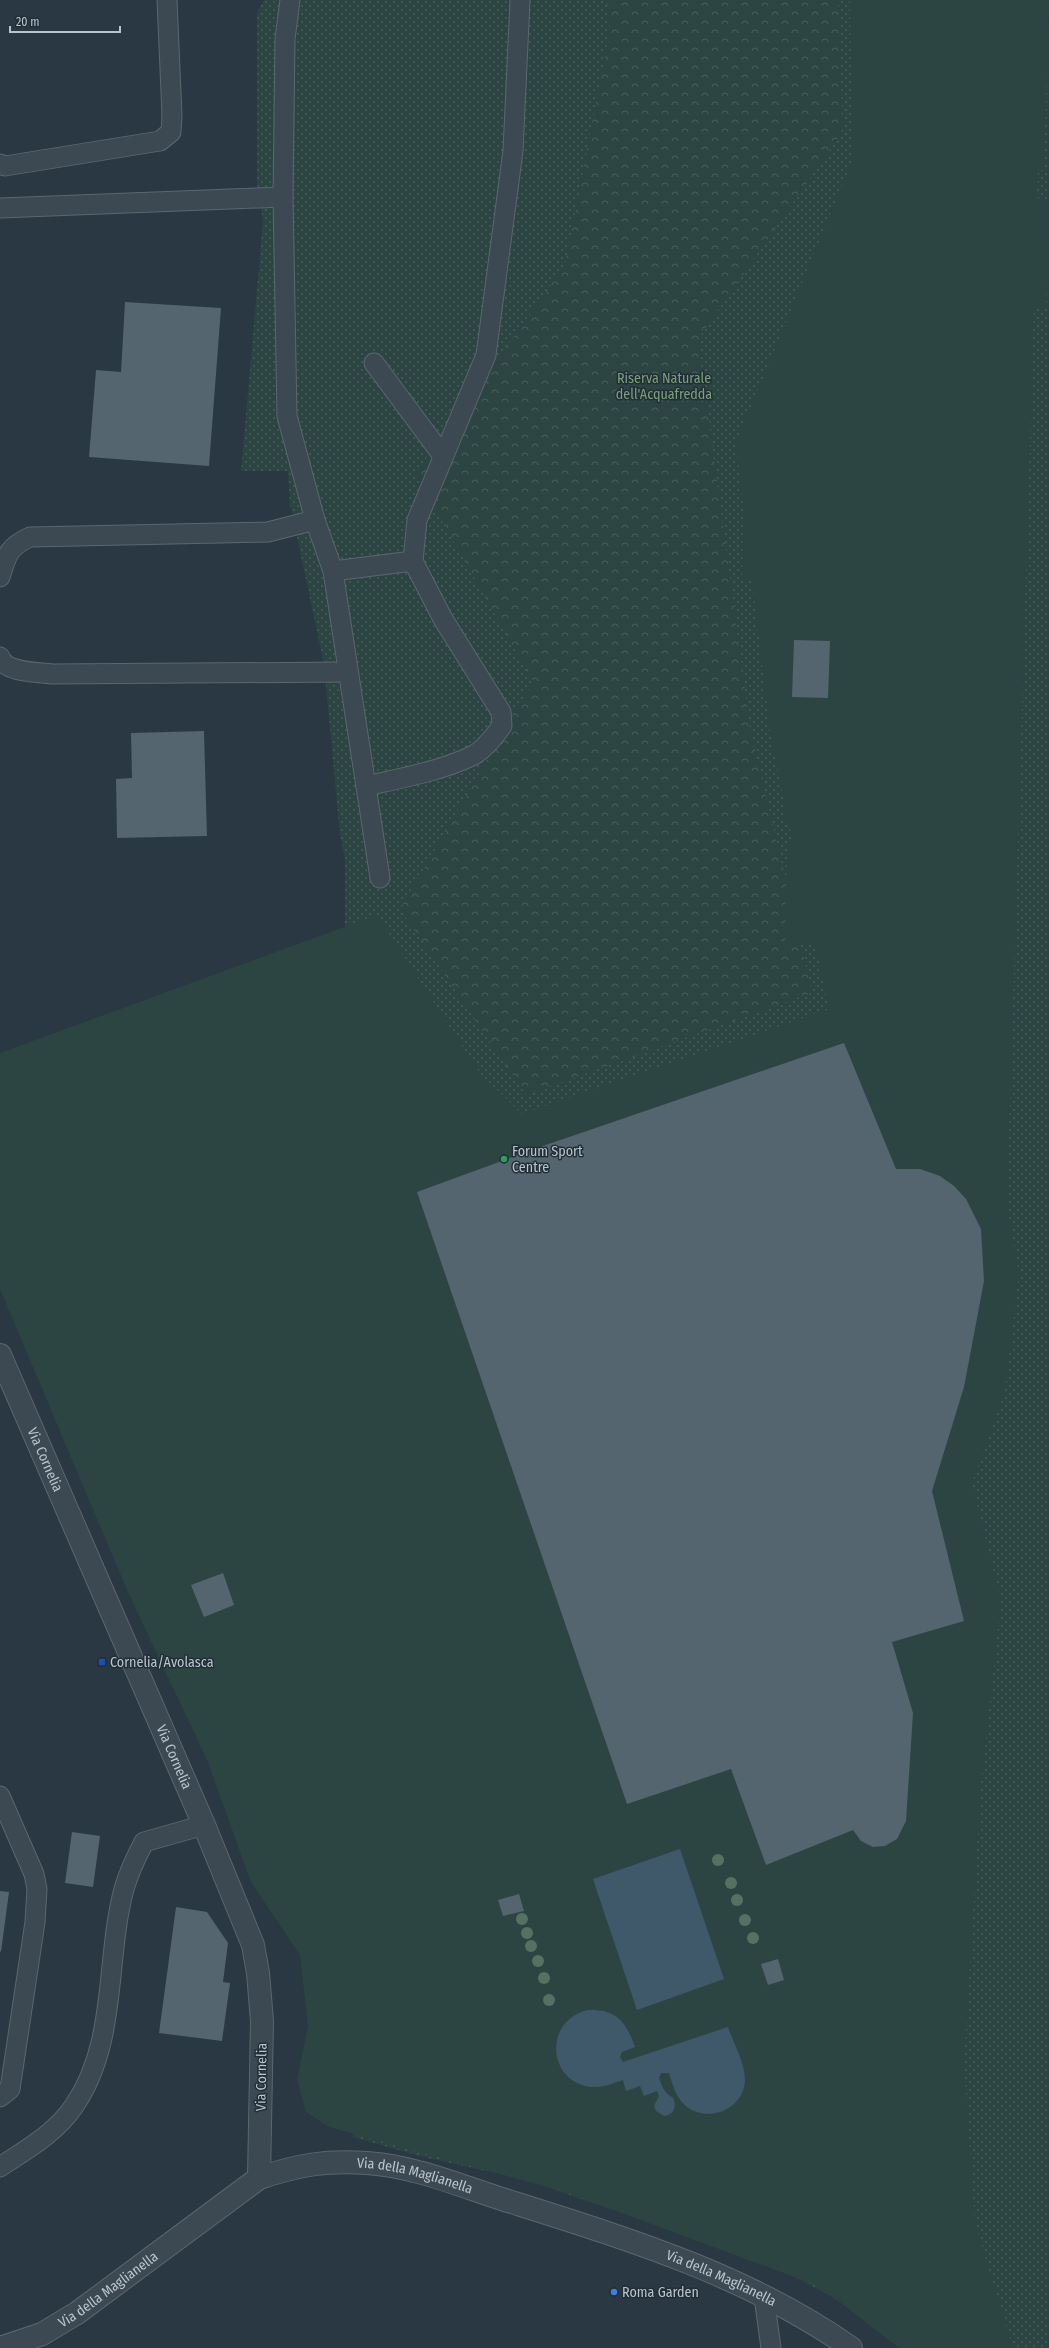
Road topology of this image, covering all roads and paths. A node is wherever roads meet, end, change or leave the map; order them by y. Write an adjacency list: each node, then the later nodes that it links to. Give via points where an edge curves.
1 (167, 0): 4 (lane, via 171,132 160,141 5,166)
2 (290, 0): 5 (lane, via 285,39)
3 (520, 0): 8 (lane, via 513,151 486,355)
4 (0, 164)
5 (283, 197): 6 (lane); 9 (lane, via 287,416)
6 (0, 208)
7 (374, 363): 8 (lane)
8 (443, 456): 10 (lane, via 417,520)
9 (315, 520): 11 (lane); 12 (lane, via 268,532 30,537 8,551)
10 (413, 560): 11 (lane); 15 (lane, via 443,620 501,712 502,726 490,742 475,754 426,772)
11 (333, 571): 14 (lane)
12 (0, 577)
13 (0, 657): 14 (lane, via 12,668 52,674)
14 (348, 672): 15 (lane)
15 (366, 786): 16 (lane)
16 (380, 878)
17 (0, 1355): 19 (street, Via Cornelia)
18 (0, 1796): 20 (lane, via 34,1874 37,1889 35,1922 10,2090)
19 (204, 1825): 21 (lane, via 144,1842 132,1864 124,1890 100,2047 91,2078 74,2107 56,2128); 22 (street, Via Cornelia, via 253,1946 258,1973 262,2022)
20 (0, 2097)
21 (0, 2167)
22 (259, 2178): 23 (street, Via della Maglianella, via 293,2167 320,2162 369,2163 393,2167 542,2211 675,2256); 24 (street, Via della Maglianella, via 77,2314 42,2334)
23 (764, 2297): 25 (lane); 26 (street, Via della Maglianella, via 817,2324)
24 (0, 2348)
25 (771, 2348)
26 (851, 2348)

